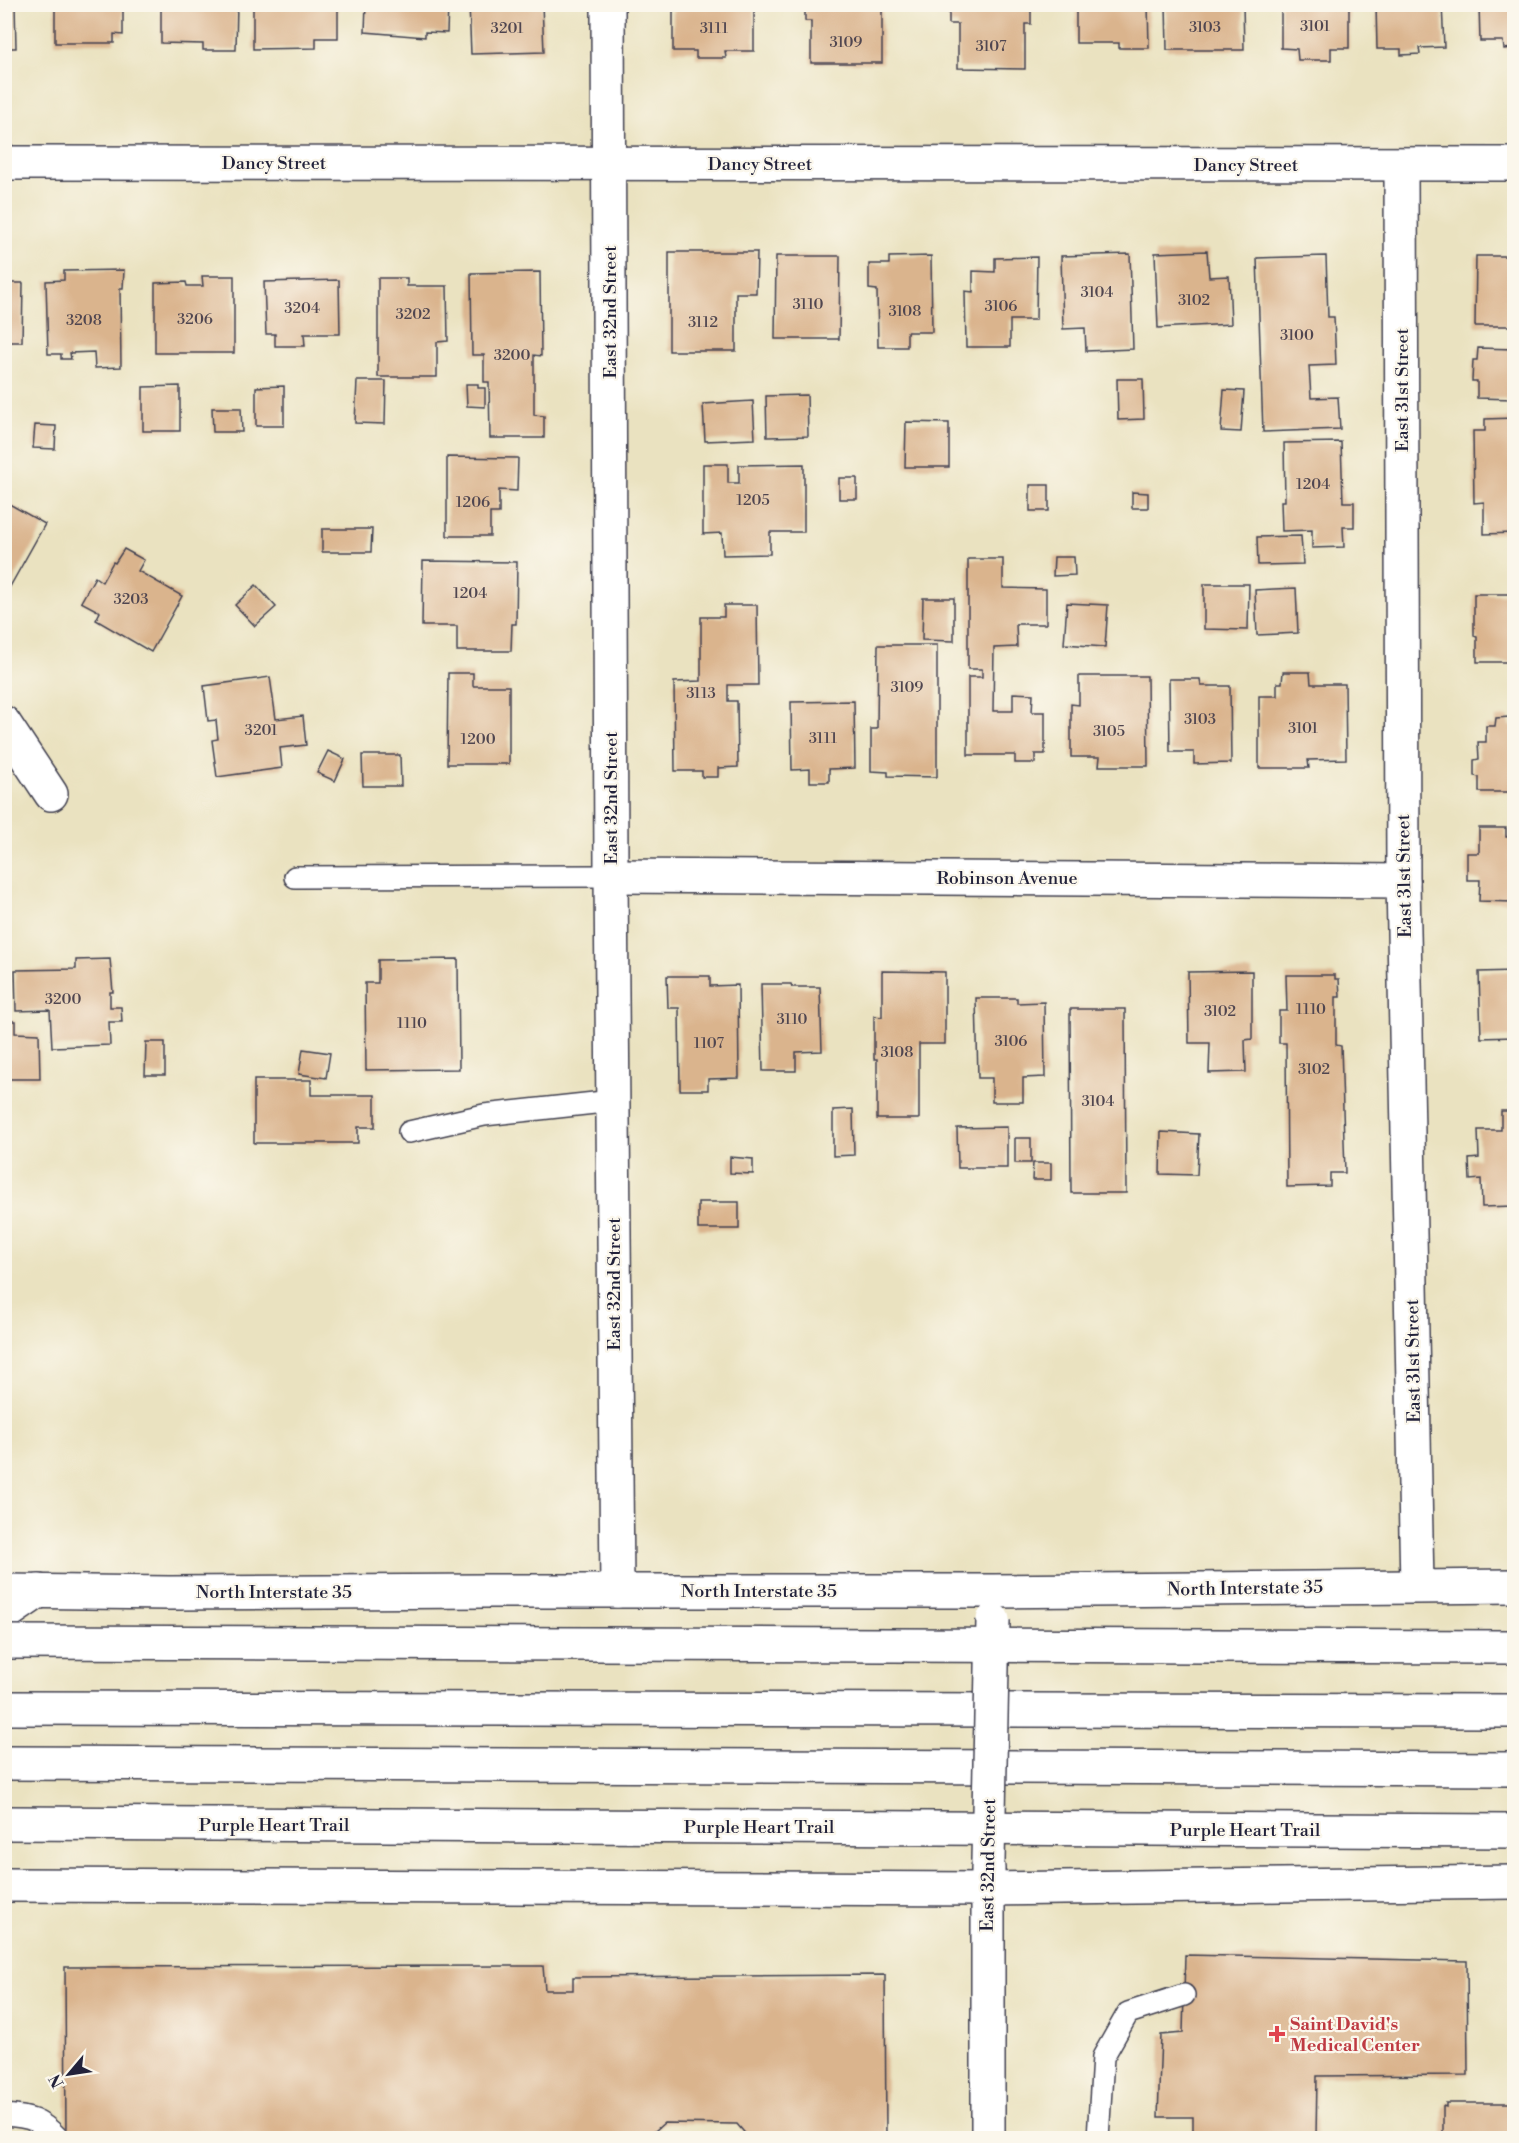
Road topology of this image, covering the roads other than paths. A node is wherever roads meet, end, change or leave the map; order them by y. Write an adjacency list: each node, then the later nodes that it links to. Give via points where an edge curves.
1 (608, 4): 3 (main road, East 32nd Street)
2 (4, 163): 3 (main road, Dancy Street)
3 (610, 164): 5 (main road, Dancy Street); 8 (main road, East 32nd Street)
4 (1515, 164): 5 (main road, Dancy Street)
5 (1401, 165): 10 (main road, East 31st Street)
6 (4, 723): 7 (main road)
7 (51, 794)
8 (611, 876): 9 (lane); 10 (main road, Robinson Avenue); 11 (main road, East 32nd Street)
9 (295, 877)
10 (1403, 881): 13 (main road, East 31st Street)
11 (613, 1101): 12 (lane, via 484,1114); 17 (main road, East 32nd Street)
12 (409, 1132)
13 (1417, 1586): 14 (main road, North Interstate 35); 18 (main road, North Interstate 35)
14 (1515, 1586)
15 (4, 1591): 16 (main road, North Interstate 35)
16 (39, 1591): 17 (main road, North Interstate 35); 19 (main road)
17 (617, 1591): 18 (main road, North Interstate 35)
18 (993, 1606): 28 (main road, East 32nd Street, bridge)
19 (4, 1615)
20 (4, 1642): 21 (main road, bridge)
21 (1515, 1647)
22 (4, 1708): 23 (main road)
23 (1515, 1711)
24 (4, 1763): 25 (main road)
25 (1515, 1769)
26 (4, 1823): 27 (main road, Purple Heart Trail, bridge)
27 (1515, 1831)
28 (988, 1875): 29 (main road); 30 (main road); 34 (main road, East 32nd Street)
29 (1515, 1882)
30 (4, 1885)
31 (1184, 1995): 35 (lane, via 1128,2013 1103,2057)
32 (4, 2115): 33 (lane, via 30,2117)
33 (58, 2139)
34 (988, 2139)
35 (1098, 2139)

